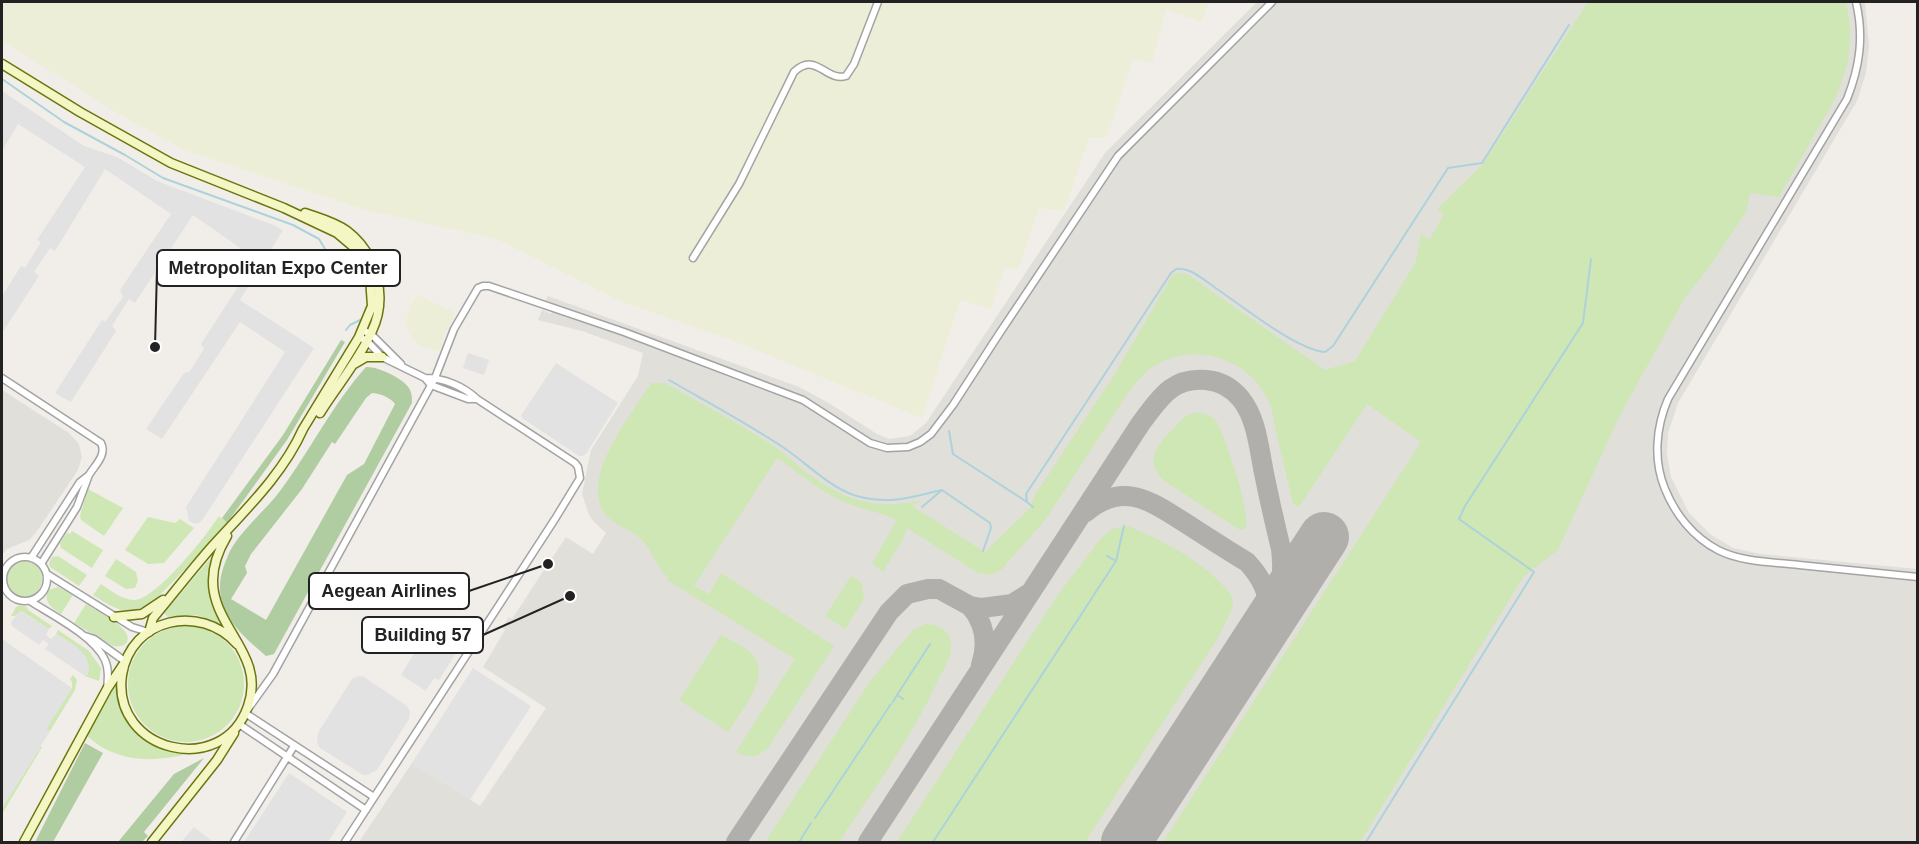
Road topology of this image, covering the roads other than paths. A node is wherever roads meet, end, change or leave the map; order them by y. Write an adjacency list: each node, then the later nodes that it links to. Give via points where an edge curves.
1 (878, 2): 5 (street, via 846,76 837,77 812,64 794,72 739,184)
2 (1272, 2): 12 (street, via 1118,156 953,405 936,429 920,442 902,448 877,446 803,400 489,286 478,288 454,329)
3 (1856, 2): 21 (street, via 1861,43 1847,99 1668,399 1659,431 1658,464 1677,513 1697,536 1717,550 1777,563)
4 (2, 64): 6 (street, via 171,163 340,227 363,247 375,269 379,311)
5 (693, 258)
6 (365, 336): 7 (street); 8 (street); 9 (street); 15 (street)
7 (382, 357): 8 (street, via 366,357); 9 (street)
8 (349, 368): 15 (street)
9 (406, 368): 11 (street)
10 (2, 378): 16 (street, via 101,443 103,453)
11 (425, 378): 12 (street); 13 (street)
12 (435, 378): 13 (street); 14 (street)
13 (431, 385): 14 (street); 30 (street, via 273,674)
14 (477, 399): 34 (street, via 575,463 580,478)
15 (298, 441): 17 (street, via 268,485)
16 (89, 475): 18 (street, via 80,482); 19 (street, via 77,507)
17 (234, 524): 22 (street); 27 (street, via 220,550 212,582 214,600)
18 (31, 558): 19 (street); 23 (street, via 15,560 3,578 12,597)
19 (41, 564): 20 (street)
20 (47, 574): 23 (street, via 46,588); 24 (street)
21 (1917, 577)
22 (170, 599): 24 (street, via 142,614); 25 (street, via 153,618)
23 (30, 601): 26 (street)
24 (114, 617): 25 (street)
25 (149, 632): 27 (street, via 173,621 195,620 221,629); 28 (street, via 135,645)
26 (82, 636): 28 (street, via 94,639); 29 (street, via 104,659)
27 (237, 644): 30 (street, via 251,674)
28 (126, 662): 29 (street); 31 (street, via 122,685 126,708 138,728 156,742 178,749 201,748 223,738)
29 (107, 689): 36 (street)
30 (245, 712): 31 (street); 32 (street)
31 (238, 724): 33 (street); 37 (street, via 217,760)
32 (294, 746): 33 (street); 34 (street)
33 (287, 757): 35 (street); 38 (street)
34 (374, 797): 35 (street)
35 (366, 810): 39 (street)
36 (24, 843)
37 (152, 843)
38 (234, 843)
39 (345, 843)

